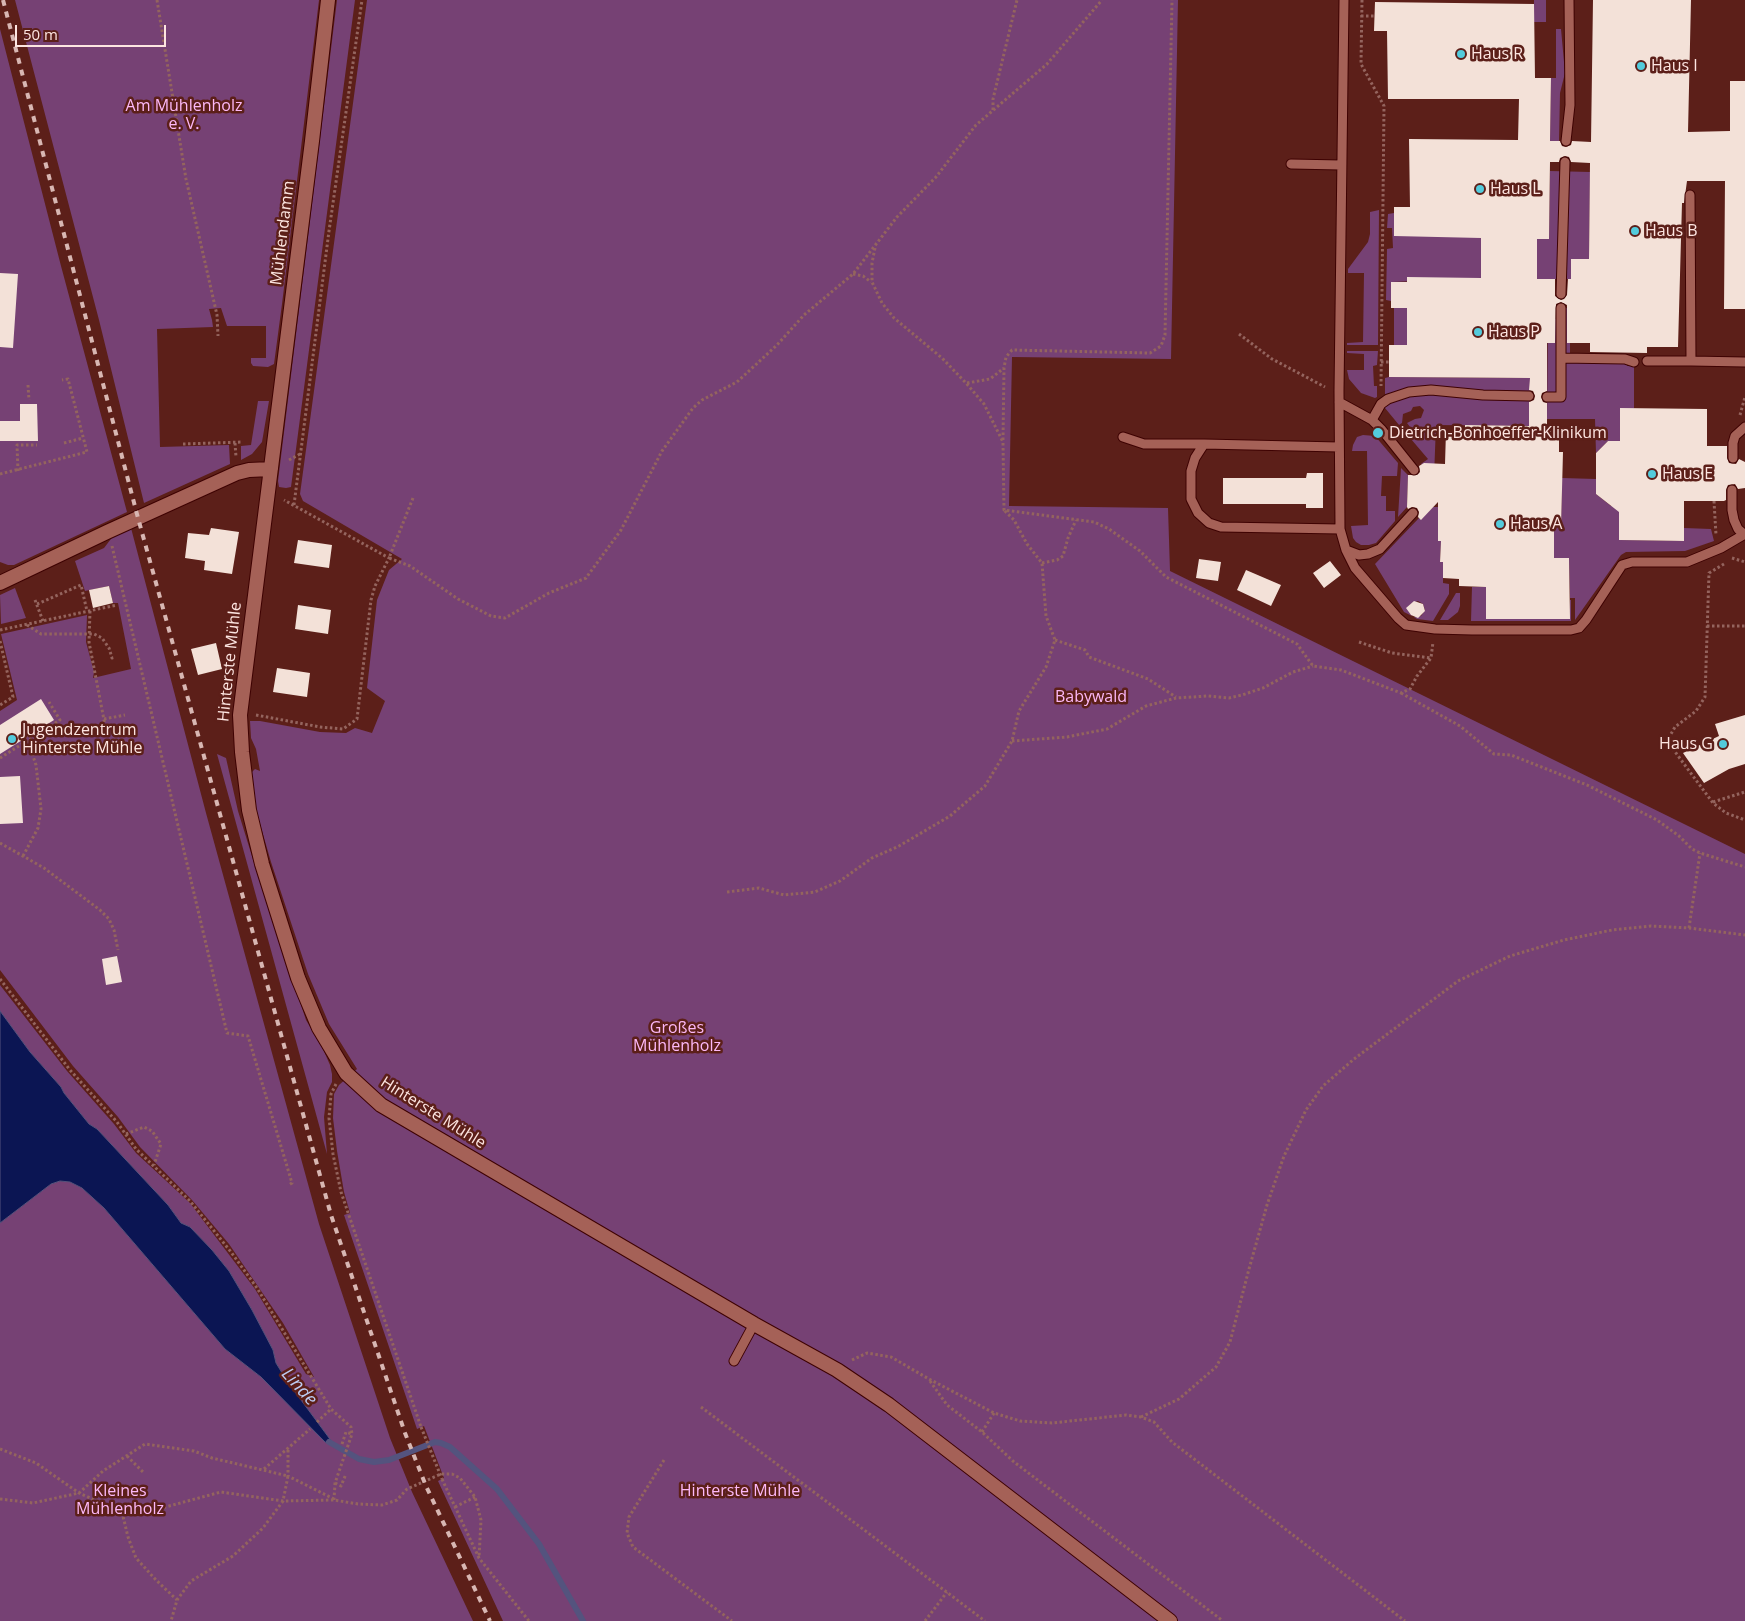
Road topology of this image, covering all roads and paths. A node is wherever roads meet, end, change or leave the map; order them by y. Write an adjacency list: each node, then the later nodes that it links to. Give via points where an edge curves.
1 (157, 0): 24 (path, via 186,179 217,315)
2 (328, 0): 54 (street, Mühlendamm)
3 (362, 0): 67 (path, via 294,505)
4 (1017, 0): 12 (path)
5 (1102, 0): 12 (path, via 1047,64)
6 (1172, 0): 32 (path, via 1165,335 1161,346 1150,353 1012,350 1006,357)
7 (1344, 0): 16 (lane)
8 (1362, 0): 10 (path)
9 (1569, 0): 13 (lane, via 1570,105)
10 (1362, 16): 11 (path); 28 (path, via 1361,64 1384,106)
11 (1374, 16)
12 (993, 110): 18 (path, via 976,125 936,177 897,217)
13 (1566, 141)
14 (1565, 162): 21 (lane)
15 (1291, 164): 16 (lane)
16 (1341, 165): 36 (lane)
17 (1690, 195): 27 (lane)
18 (876, 245): 19 (path); 20 (path)
19 (852, 274): 20 (path); 67 (path, via 804,314 737,382 693,408 662,451 621,530 586,578 549,593 505,618 483,612 410,566)
20 (872, 282): 34 (path, via 894,318)
21 (1561, 294)
22 (1561, 308): 25 (lane)
23 (1239, 334): 36 (path, via 1272,359 1324,387)
24 (218, 336)
25 (1561, 358): 30 (lane, via 1626,359); 38 (lane, via 1561,397)
26 (1646, 361): 27 (lane)
27 (1690, 361): 31 (lane)
28 (1381, 362): 29 (path); 41 (path)
29 (1389, 362)
30 (1634, 362)
31 (1745, 362)
32 (1004, 368): 34 (path, via 990,379); 47 (path)
33 (62, 380): 45 (path, via 68,379)
34 (966, 383): 47 (path, via 984,404)
35 (28, 385): 39 (path)
36 (1339, 391): 40 (lane)
37 (1529, 396): 41 (lane, via 1483,396 1431,390 1409,392)
38 (1547, 396)
39 (29, 400)
40 (1339, 402): 42 (lane); 52 (lane)
41 (1380, 404): 42 (lane)
42 (1372, 420): 55 (lane)
43 (1745, 427): 53 (lane, via 1735,436)
44 (1123, 437): 50 (lane, via 1144,444)
45 (84, 438): 48 (path); 56 (path, via 87,452)
46 (243, 442): 49 (path)
47 (1004, 442): 60 (path)
48 (64, 443)
49 (183, 444)
50 (1204, 444): 52 (lane); 63 (lane, via 1195,458 1192,471 1192,499 1198,513 1209,523 1221,527)
51 (37, 445): 56 (path, via 17,445)
52 (1339, 447): 63 (lane)
53 (1732, 458)
54 (270, 469): 64 (street, via 237,473); 91 (street, Hinterste Mühle)
55 (1414, 470)
56 (18, 471): 57 (path)
57 (0, 474)
58 (1732, 490): 65 (lane, via 1734,520)
59 (413, 498): 67 (path)
60 (1004, 510): 62 (path); 68 (path)
61 (1413, 512): 66 (lane, via 1380,549 1360,555)
62 (1076, 520): 68 (path, via 1063,556); 85 (path, via 1094,522 1109,529 1140,551 1166,577 1297,644)
63 (1340, 529): 66 (lane)
64 (107, 532): 70 (street); 112 (path, via 227,1033 248,1036 292,1183)
65 (1745, 534): 77 (lane, via 1722,548 1686,562 1632,562 1622,565 1579,628)
66 (1346, 550): 77 (lane, via 1355,568 1398,618 1406,624)
67 (389, 558): 91 (path, via 371,600 357,719 344,729)
68 (1042, 563): 80 (path, via 1046,616)
69 (1709, 573): 75 (path)
70 (0, 583)
71 (117, 605): 72 (path)
72 (89, 611): 73 (path); 73 (path, via 81,585 36,602); 79 (path)
73 (43, 621): 74 (path)
74 (27, 624): 78 (path); 79 (path, via 41,634)
75 (1707, 626): 76 (path); 98 (path, via 1705,697 1696,711 1675,727 1667,740)
76 (1745, 626)
77 (1435, 629): 84 (path)
78 (0, 630)
79 (89, 634): 83 (path, via 102,638 112,658); 92 (path)
80 (1055, 640): 87 (path, via 1085,650 1089,657 1148,679); 94 (path, via 1046,667 1019,711)
81 (0, 641): 89 (path, via 13,697)
82 (1360, 642): 84 (path, via 1392,652)
83 (115, 657)
84 (1431, 658): 86 (path, via 1410,689)
85 (1313, 666): 86 (path, via 1341,670); 87 (path, via 1242,695)
86 (1401, 693): 101 (path, via 1460,726 1494,754 1511,755 1587,785 1657,820)
87 (1176, 698): 94 (path, via 1146,706 1107,729 1067,737)
88 (49, 702): 93 (path, via 60,720)
89 (0, 706)
90 (126, 715): 92 (path)
91 (240, 715): 109 (street, Hinterste Mühle, via 249,810 262,864 298,978 319,1028)
92 (104, 719): 95 (path)
93 (28, 741): 96 (path); 102 (path, via 36,764 41,809 38,828)
94 (1012, 741): 104 (path, via 985,786 950,816 872,858 840,881 815,892 784,895 759,888)
95 (110, 751)
96 (0, 758)
97 (1745, 792): 98 (path)
98 (1713, 803): 99 (path, via 1726,813)
99 (1745, 820)
100 (0, 843): 102 (path)
101 (1700, 853): 103 (path); 105 (path)
102 (23, 856): 107 (path, via 100,910 114,930)
103 (1745, 867)
104 (727, 892)
105 (1689, 928): 106 (path); 120 (path, via 1651,926 1612,930 1510,956 1458,981 1323,1086 1306,1110 1284,1156 1248,1269 1230,1342 1216,1367 1179,1399)
106 (1745, 935)
107 (118, 950)
108 (0, 978): 110 (path, via 70,1070)
109 (346, 1073): 113 (street, Hinterste Mühle, via 381,1105); 140 (path, bridge, via 331,1094 329,1118 341,1192 421,1427)
110 (126, 1134): 111 (path); 111 (path, via 144,1128 152,1131 161,1144)
111 (153, 1166): 118 (path, via 190,1201 258,1288)
112 (289, 1186)
113 (754, 1324): 114 (lane); 115 (street, Hinterste Mühle)
114 (734, 1361)
115 (837, 1370): 116 (path, via 867,1354 891,1357); 150 (street, Hinterste Mühle, via 889,1405)
116 (929, 1379): 119 (path); 123 (path, via 947,1405)
117 (701, 1407): 143 (path)
118 (331, 1409): 121 (path); 124 (path, via 351,1427)
119 (994, 1414): 120 (path, via 1020,1421 1052,1423); 123 (path)
120 (1141, 1416): 152 (path, via 1154,1422 1172,1442)
121 (317, 1422)
122 (310, 1429): 127 (path)
123 (982, 1432): 151 (path, via 1014,1462)
124 (352, 1434): 125 (path, via 346,1432); 134 (path)
125 (342, 1444)
126 (0, 1449): 135 (path, via 36,1463)
127 (288, 1450): 130 (path); 133 (path)
128 (127, 1456): 130 (path, via 145,1444 159,1445); 131 (path); 135 (path, via 103,1471)
129 (664, 1460): 147 (path, via 628,1517 626,1533 632,1547)
130 (263, 1470): 133 (path)
131 (143, 1472)
132 (346, 1474): 134 (path, via 342,1486)
133 (288, 1476): 138 (path); 139 (path)
134 (335, 1483): 138 (path)
135 (79, 1493): 137 (path, via 34,1503); 141 (path)
136 (475, 1497): 138 (path, via 460,1478 442,1474 407,1489 397,1500 382,1505); 140 (path); 142 (path, via 481,1520)
137 (0, 1499)
138 (334, 1500): 139 (path)
139 (283, 1501): 141 (path, via 221,1492 158,1509); 144 (path, via 263,1528 233,1556 190,1581)
140 (455, 1507): 142 (path)
141 (122, 1512): 144 (path, via 136,1558)
142 (480, 1558): 146 (path)
143 (947, 1592): 148 (path); 149 (path)
144 (177, 1600): 145 (path)
145 (170, 1621)
146 (529, 1621)
147 (732, 1621)
148 (925, 1621)
149 (985, 1621)
150 (1170, 1621)
151 (1223, 1621)
152 (1405, 1621)

